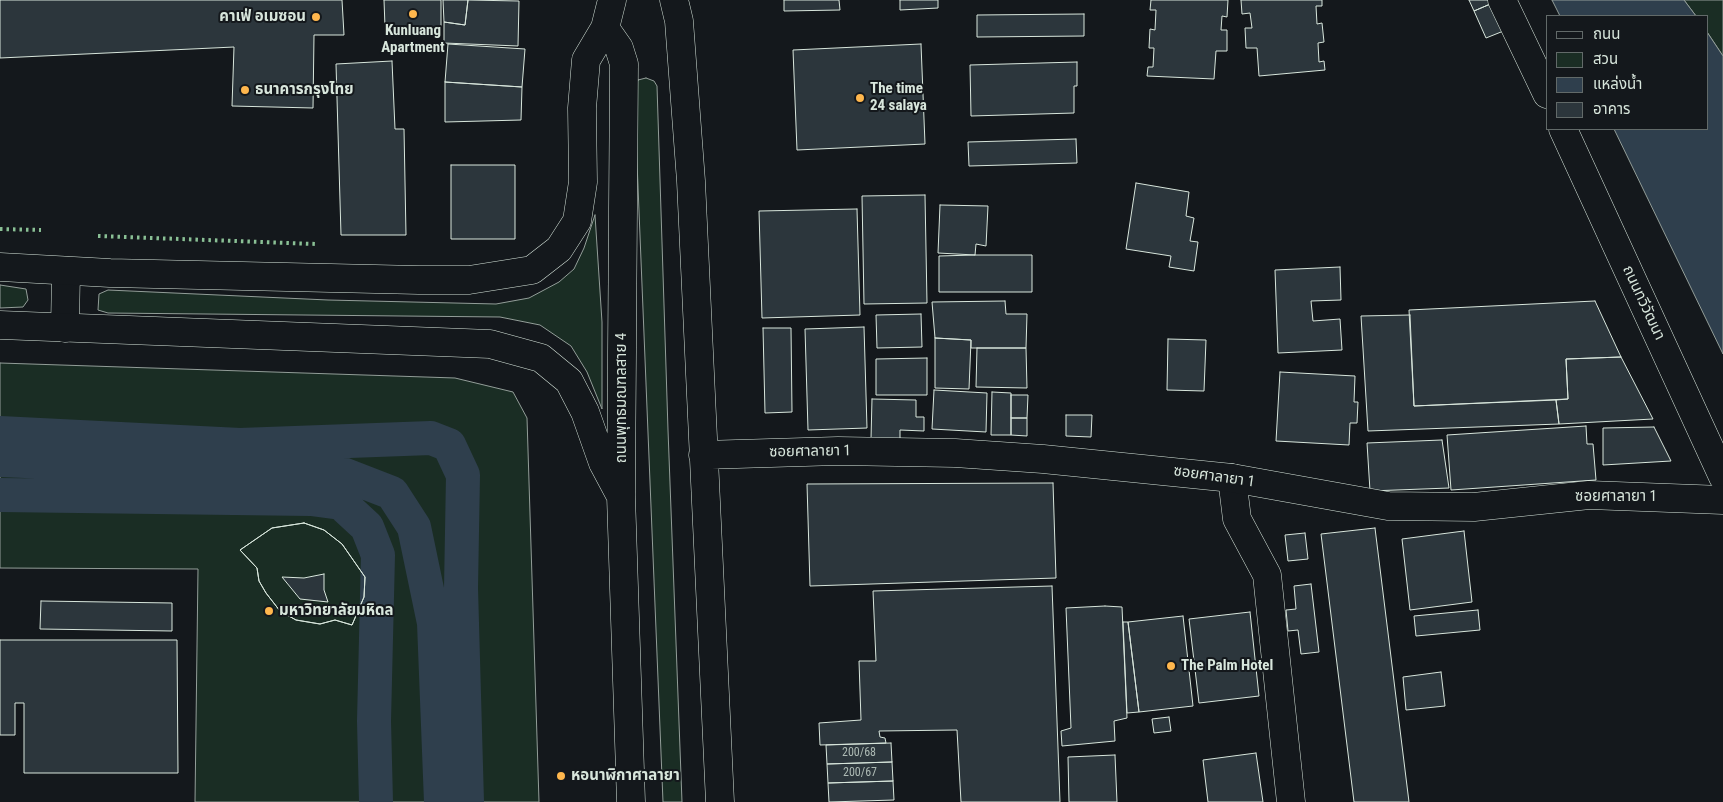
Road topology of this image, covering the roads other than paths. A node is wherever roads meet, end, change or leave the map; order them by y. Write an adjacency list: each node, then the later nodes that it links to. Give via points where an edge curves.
1 (612, 0): 4 (main road)
2 (674, 0): 11 (main road, via 679,21 691,180)
3 (1502, 0): 5 (main road)
4 (604, 28): 8 (main road, via 586,60 582,108 584,182 577,222 559,249 532,270 469,280); 14 (main road, ถนนพุทธมณฑลสาย 4, via 619,48 624,64)
5 (1546, 92)
6 (1563, 130): 12 (main road, ถนนทวีวัฒนา)
7 (0, 267): 8 (main road)
8 (66, 271): 10 (main road)
9 (0, 325): 10 (main road)
10 (65, 328): 14 (main road, via 490,344 541,358 569,382 585,412 603,463)
11 (703, 455): 13 (main road, ซอยศาลายา 1, via 838,451 955,453 1138,467); 17 (main road)
12 (1723, 477)
13 (1232, 478): 15 (main road, ซอยศาลายา 1, via 1388,506 1474,507 1589,495); 18 (main road, via 1237,519 1267,575)
14 (621, 496): 16 (main road, ถนนพุทธมณฑลสาย 4)
15 (1723, 500)
16 (631, 802)
17 (720, 802)
18 (1291, 802)

